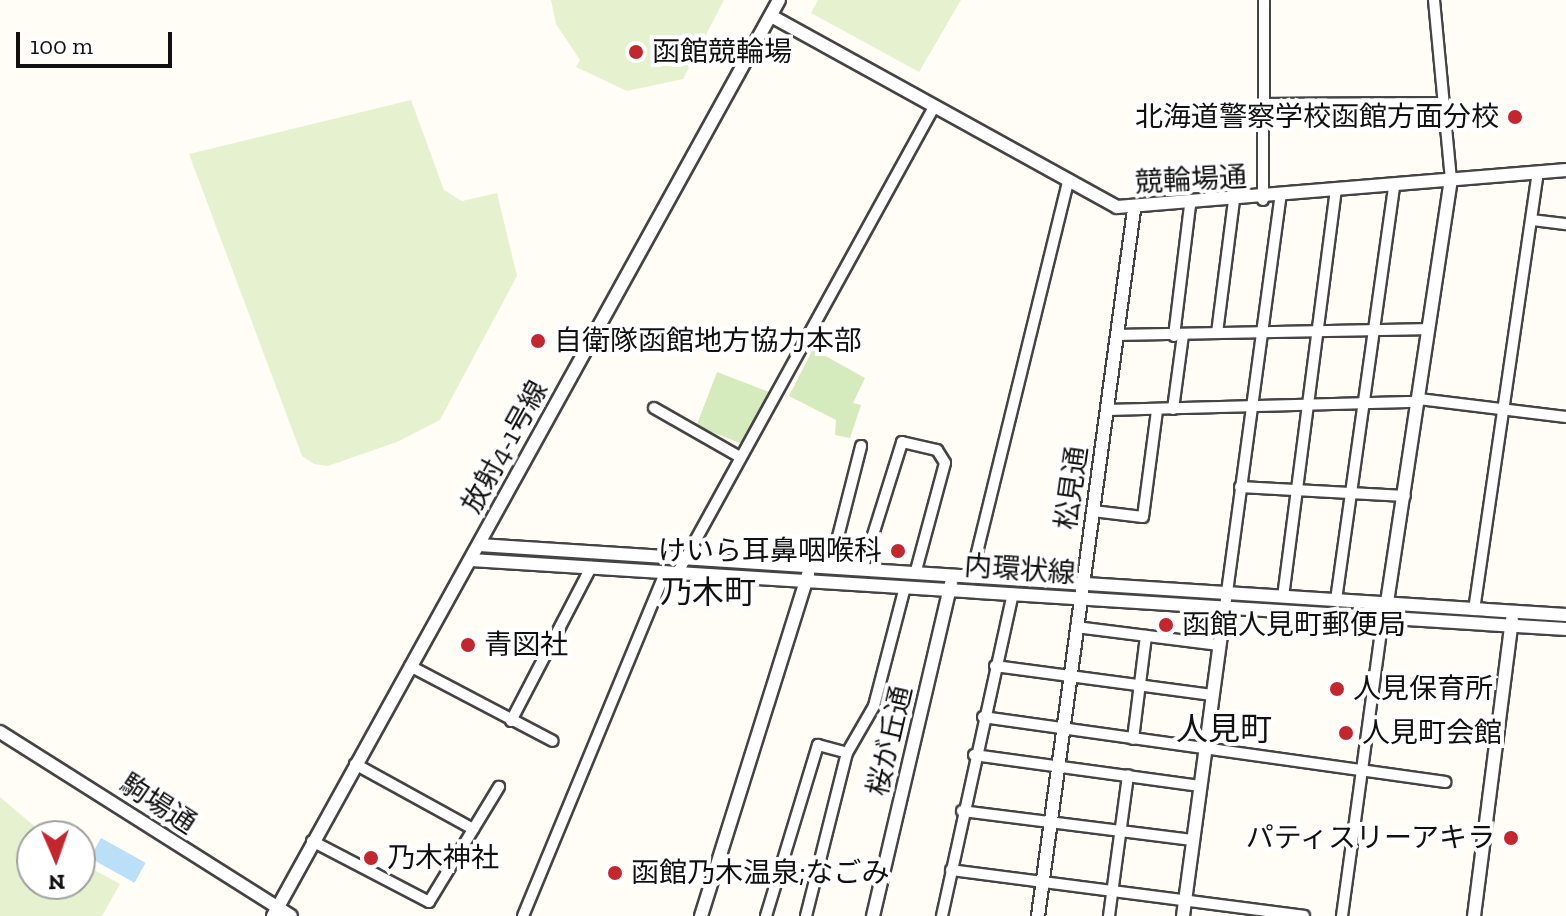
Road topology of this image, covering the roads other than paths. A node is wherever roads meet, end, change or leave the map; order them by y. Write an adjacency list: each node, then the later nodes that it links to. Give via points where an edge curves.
1 (779, 0): 4 (street, 放射4-1号線)
2 (1264, 0): 6 (street)
3 (1434, 0): 5 (street)
4 (771, 16): 7 (street, 競輪場通); 45 (street, 放射4-1号線)
5 (1444, 103): 6 (street); 11 (street)
6 (1264, 104): 15 (street)
7 (934, 107): 10 (street, 競輪場通); 39 (street)
8 (1566, 170): 9 (street, 競輪場通)
9 (1538, 173): 11 (street, 競輪場通); 19 (street)
10 (1068, 181): 18 (street, 競輪場通); 55 (street)
11 (1451, 181): 12 (street, 競輪場通); 22 (street)
12 (1394, 188): 13 (street, 競輪場通); 21 (street)
13 (1335, 194): 14 (street, 競輪場通); 23 (street)
14 (1280, 198): 15 (street, 競輪場通); 24 (street)
15 (1263, 200): 16 (street, 競輪場通)
16 (1234, 201): 17 (street, 競輪場通); 25 (street)
17 (1190, 205): 18 (street, 競輪場通); 27 (street)
18 (1134, 210): 26 (street, 松見通)
19 (1532, 220): 20 (street); 32 (street)
20 (1566, 224)
21 (1375, 329): 22 (street); 23 (street); 29 (street)
22 (1429, 329): 28 (street)
23 (1320, 330): 24 (street); 30 (street)
24 (1261, 332): 25 (street); 31 (street)
25 (1217, 333): 27 (street)
26 (1120, 335): 27 (street); 35 (street, 松見通)
27 (1178, 335): 34 (street)
28 (1418, 400): 29 (street); 32 (street); 43 (street)
29 (1362, 402): 30 (street); 42 (street)
30 (1309, 404): 31 (street); 41 (street)
31 (1252, 406): 34 (street); 40 (street)
32 (1505, 407): 37 (street); 67 (street)
33 (654, 408): 39 (street)
34 (1173, 409): 36 (street)
35 (1107, 410): 36 (street); 44 (street, 松見通)
36 (1157, 410): 44 (street, via 1143,517)
37 (1566, 417)
38 (861, 446): 50 (street)
39 (740, 457): 46 (street)
40 (1240, 487): 41 (street); 60 (street)
41 (1296, 490): 42 (street); 62 (street)
42 (1349, 493): 43 (street); 64 (street)
43 (1405, 496): 65 (street)
44 (1093, 511): 57 (street, 松見通)
45 (479, 545): 46 (street, 内環状線); 47 (street, 放射4-1号線)
46 (685, 559): 49 (street, 内環状線); 52 (street)
47 (471, 560): 48 (street, 内環状線); 76 (street, 放射4-1号線)
48 (591, 567): 52 (street, 内環状線); 82 (street)
49 (808, 567): 50 (street, 内環状線); 56 (street)
50 (830, 568): 51 (street, 内環状線)
51 (862, 570): 53 (street, 内環状線); 53 (street, via 902,442 937,450 945,463)
52 (672, 572): 56 (street, 内環状線); 109 (street)
53 (915, 574): 54 (street, 内環状線)
54 (953, 576): 55 (street, 内環状線); 59 (street, 桜が丘通)
55 (971, 577): 57 (street, 内環状線)
56 (807, 581): 58 (street, 内環状線); 110 (street)
57 (1081, 583): 60 (street, 内環状線); 63 (street, 松見通)
58 (905, 587): 59 (street, 内環状線); 88 (street, via 874,706)
59 (950, 590): 61 (street, 内環状線); 113 (street, 桜が丘通)
60 (1226, 593): 62 (street, 内環状線); 66 (street)
61 (1013, 594): 63 (street, 内環状線); 77 (street)
62 (1283, 597): 64 (street, 内環状線)
63 (1079, 598): 66 (street, 内環状線); 72 (street, 松見通)
64 (1336, 600): 65 (street, 内環状線)
65 (1388, 604): 67 (street, 内環状線); 70 (street)
66 (1225, 607): 70 (street, 内環状線); 75 (street)
67 (1474, 610): 68 (street, 内環状線)
68 (1513, 612): 69 (street, 内環状線); 71 (street)
69 (1566, 615)
70 (1383, 618): 71 (street, 内環状線); 92 (street)
71 (1511, 626): 73 (street, 内環状線); 120 (street)
72 (1076, 627): 74 (street); 78 (street, 松見通)
73 (1566, 629)
74 (1146, 636): 75 (street); 79 (street)
75 (1219, 645): 80 (street)
76 (410, 666): 82 (street); 90 (street, 放射4-1号線)
77 (995, 666): 78 (street); 81 (street)
78 (1069, 678): 79 (street); 83 (street, 松見通)
79 (1139, 687): 80 (street); 85 (street)
80 (1212, 695): 87 (street)
81 (983, 717): 83 (street); 89 (street)
82 (511, 721): 86 (street)
83 (1062, 729): 85 (street); 91 (street, 松見通)
84 (0, 732): 107 (street, 駒場通)
85 (1133, 739): 87 (street)
86 (553, 741)
87 (1204, 751): 92 (street); 95 (street)
88 (847, 753): 111 (street, via 818,745); 112 (street)
89 (974, 755): 91 (street); 97 (street)
90 (355, 764): 99 (street); 102 (street, 放射4-1号線)
91 (1058, 765): 93 (street); 98 (street, 松見通)
92 (1362, 769): 94 (street); 119 (street)
93 (1128, 775): 95 (street); 100 (street)
94 (1445, 782)
95 (1200, 786): 101 (street)
96 (499, 787): 99 (street)
97 (962, 811): 98 (street); 103 (street)
98 (1050, 821): 100 (street); 104 (street, 松見通)
99 (473, 829): 102 (street, via 429,902)
100 (1121, 830): 101 (street); 105 (street)
101 (1193, 840): 106 (street)
102 (312, 841): 107 (street, 放射4-1号線)
103 (951, 870): 104 (street); 114 (street)
104 (1042, 881): 105 (street); 115 (street, 松見通)
105 (1112, 891): 106 (street); 116 (street)
106 (1185, 900): 117 (street); 118 (street)
107 (275, 912): 108 (street, 駒場通)
108 (291, 916)
109 (523, 916)
110 (701, 916)
111 (766, 916)
112 (806, 916)
113 (873, 916)
114 (942, 916)
115 (1038, 916)
116 (1109, 916)
117 (1183, 916)
118 (1304, 916)
119 (1342, 916)
120 (1474, 916)

